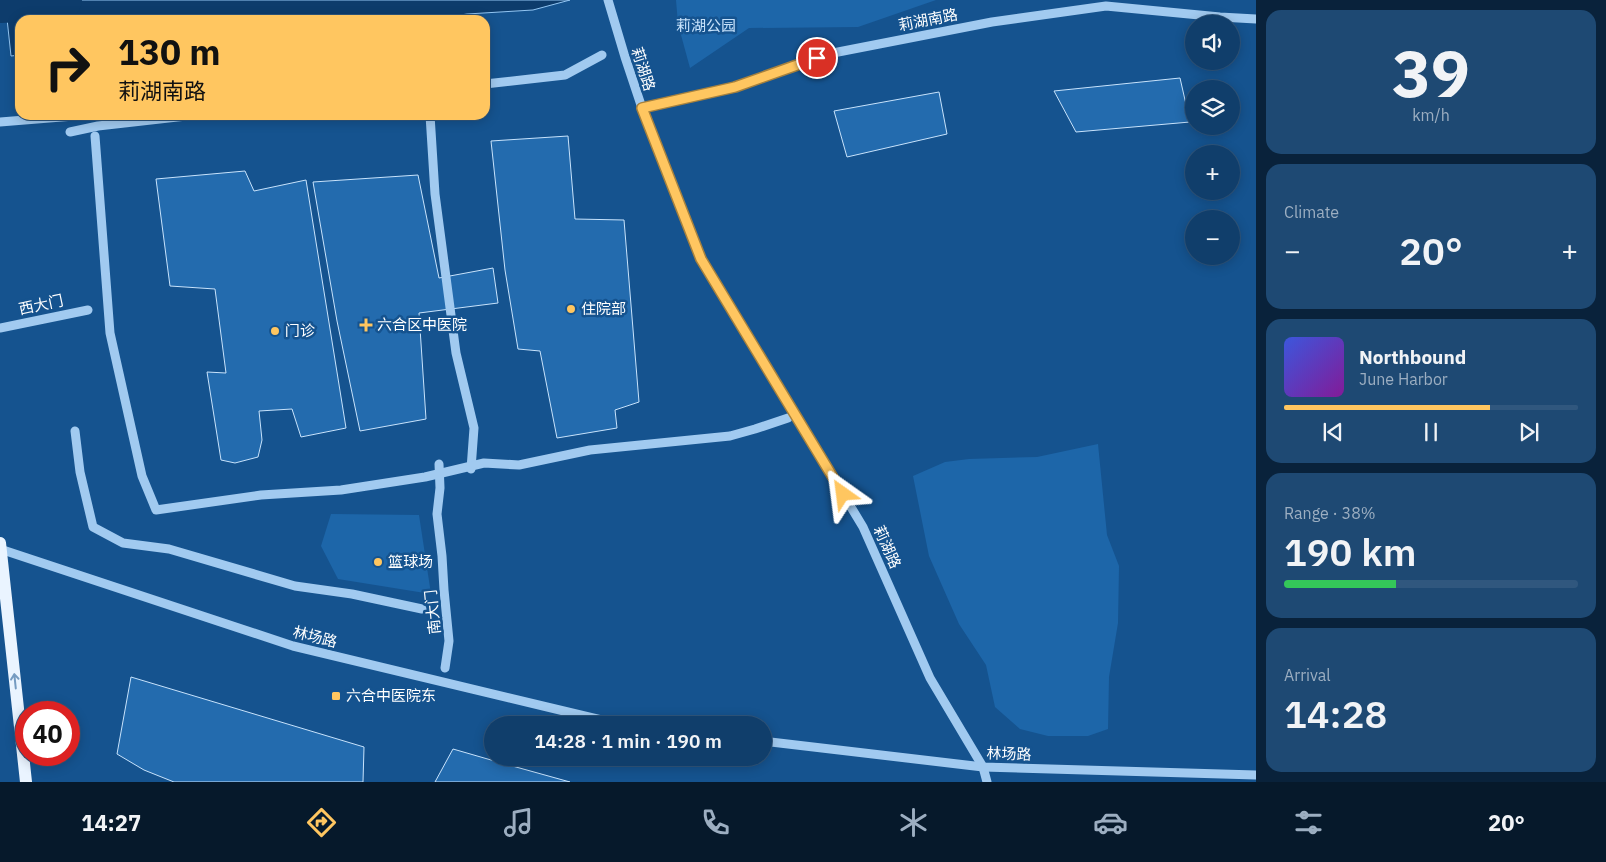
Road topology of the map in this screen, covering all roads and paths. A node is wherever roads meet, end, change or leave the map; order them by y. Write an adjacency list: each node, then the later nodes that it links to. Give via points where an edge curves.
1 (608, 0): 5 (street, 莉湖路)
2 (1256, 19): 5 (street, 莉湖南路, via 1106,6 992,22 833,53 735,87)
3 (602, 55): 4 (street, via 565,75)
4 (490, 83)
5 (642, 108): 24 (street, 莉湖路, via 701,259 863,527 930,678)
6 (25, 120): 9 (street)
7 (151, 120): 10 (street)
8 (430, 120): 17 (street, via 435,194 456,353 474,428)
9 (0, 122)
10 (70, 132)
11 (95, 136): 14 (street, via 110,333 142,476 156,510 425,478 484,463 519,465 590,450 730,436)
12 (88, 310): 13 (street, 西大门)
13 (0, 328)
14 (788, 418)
15 (75, 430): 20 (street, via 80,472 93,527 108,535 124,542 168,549 295,586)
16 (439, 464): 21 (street, 南大门, via 437,514 449,641)
17 (471, 470)
18 (0, 543): 19 (main road)
19 (0, 549): 22 (street, 林场路, via 293,646); 26 (main road, one-way to 19)
20 (422, 609)
21 (445, 668)
22 (585, 716)
23 (772, 742): 24 (street, 林场路)
24 (983, 767): 25 (street, 林场路); 27 (street, 莉湖路)
25 (1256, 775)
26 (26, 782)
27 (987, 782)

